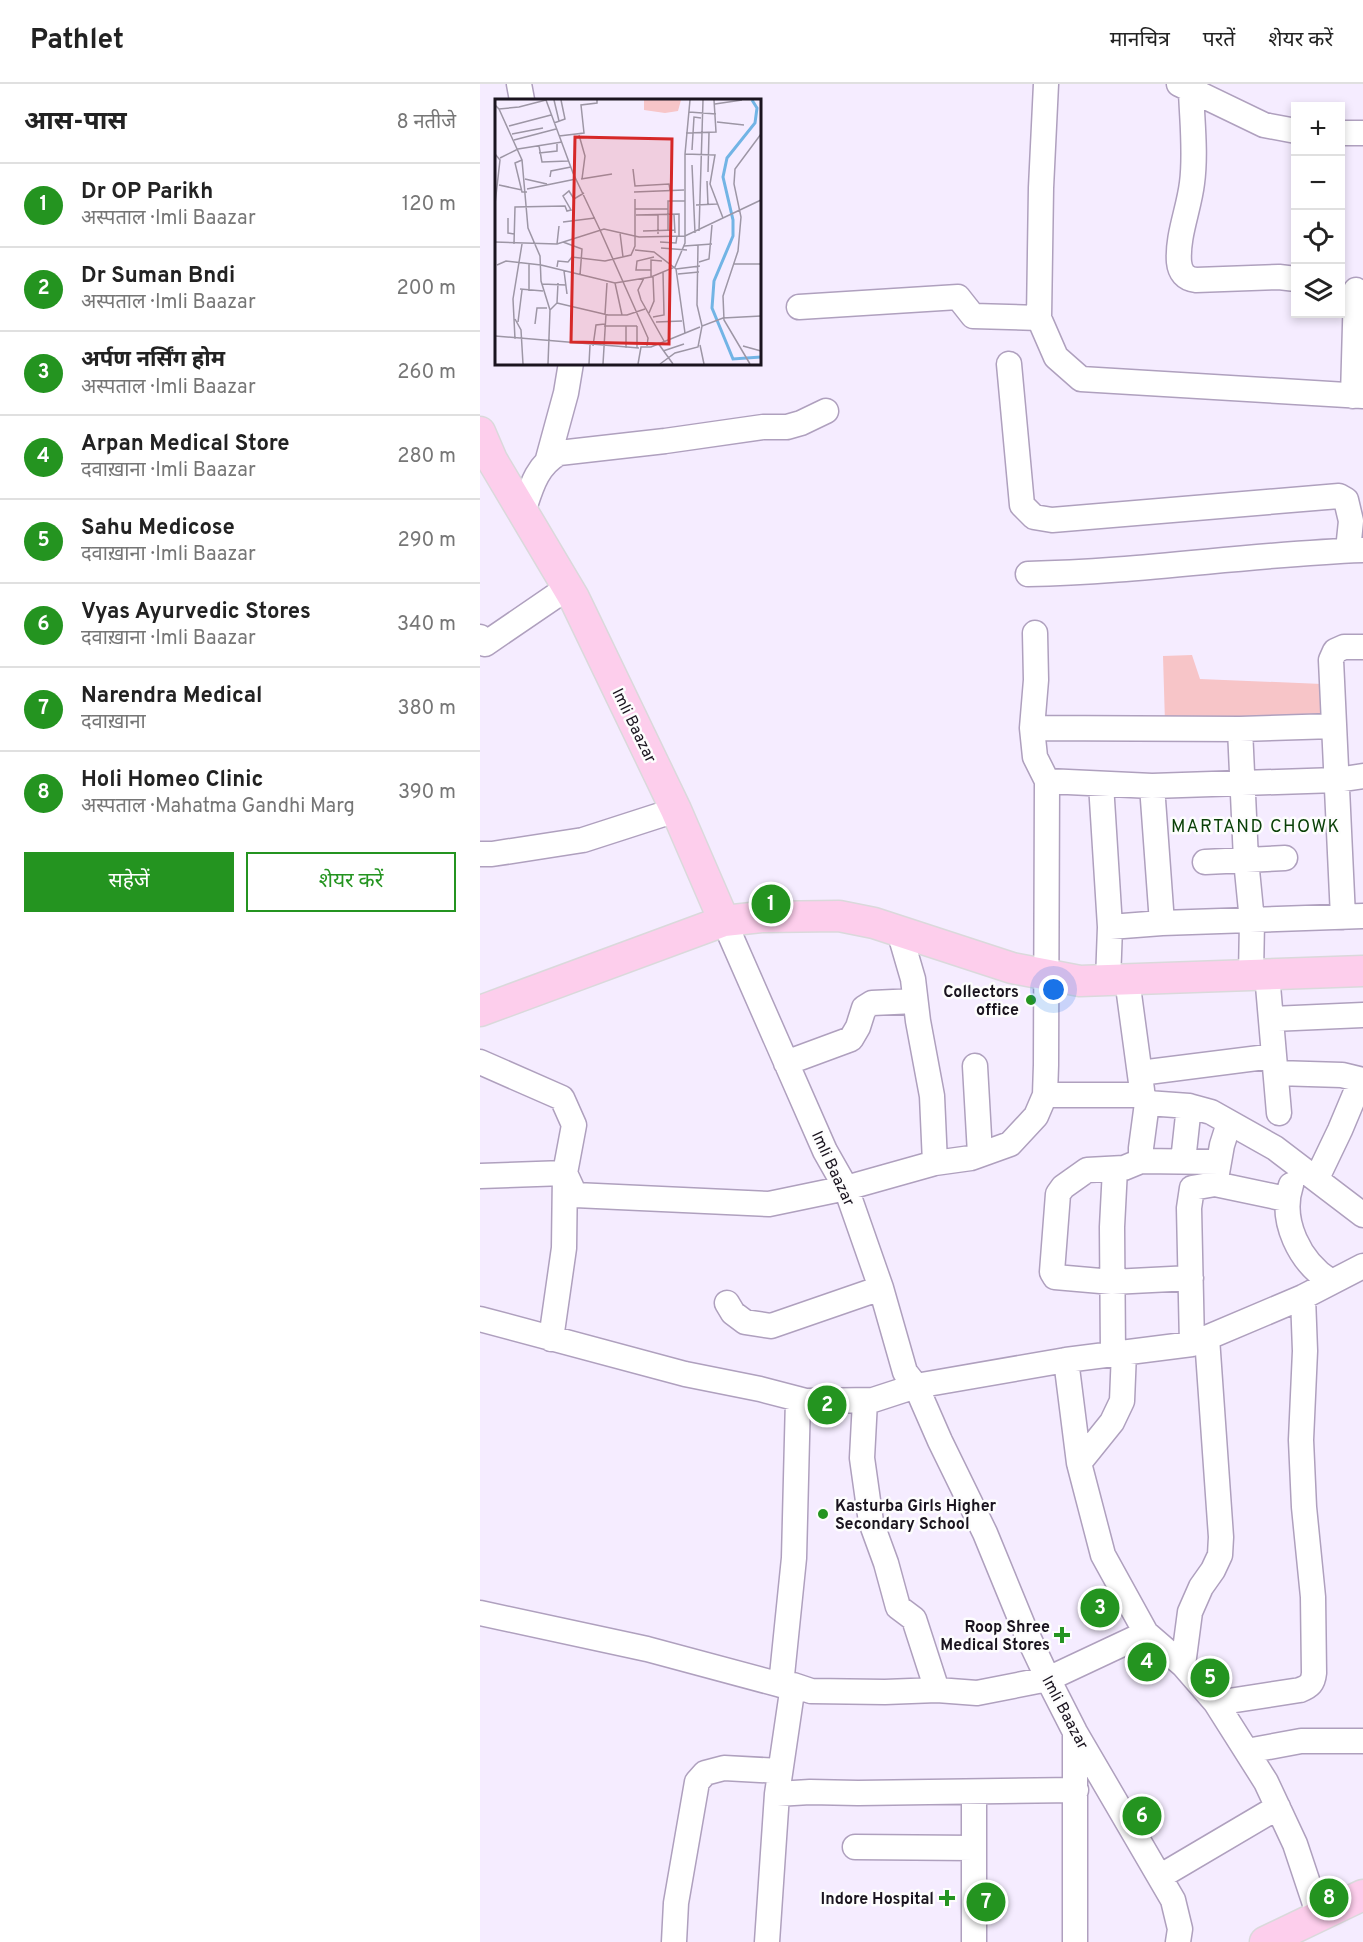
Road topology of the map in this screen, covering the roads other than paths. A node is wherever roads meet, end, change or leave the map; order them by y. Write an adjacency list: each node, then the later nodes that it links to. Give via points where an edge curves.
1 (519, 84): 4 (street)
2 (1046, 84): 11 (street)
3 (1185, 87): 5 (street, via 1263,125); 8 (street, via 1194,164 1180,250 1179,264 1184,275 1196,280)
4 (522, 99)
5 (1291, 130)
6 (1345, 133): 7 (street)
7 (1363, 133)
8 (1291, 278)
9 (1353, 289): 14 (street)
10 (799, 307): 11 (street, via 958,297 973,316)
11 (1039, 318): 14 (street, via 1056,357 1081,379)
12 (571, 364): 17 (street)
13 (1009, 364): 20 (street, via 1022,505 1034,517 1102,517 1339,496 1346,500)
14 (1358, 396)
15 (826, 411): 17 (street, via 787,427 558,453)
16 (480, 432): 18 (main road, Imli Baazar)
17 (549, 459): 19 (street, via 534,476)
18 (486, 461): 19 (main road, Imli Baazar)
19 (523, 512): 22 (main road, Imli Baazar)
20 (1356, 550): 21 (street)
21 (1028, 574)
22 (567, 588): 24 (street, via 485,644); 35 (main road, Imli Baazar)
23 (1035, 633): 27 (street)
24 (480, 637)
25 (1363, 647): 26 (street, via 1344,647 1335,651 1331,660)
26 (1334, 726): 28 (street); 30 (street)
27 (1032, 728): 28 (street); 31 (street, via 1035,757)
28 (1240, 729): 32 (street)
29 (1363, 776): 30 (street)
30 (1337, 780): 32 (street); 40 (street)
31 (1047, 781): 33 (street); 48 (street)
32 (1242, 783): 34 (street); 38 (street)
33 (1101, 784): 34 (street); 44 (street)
34 (1152, 786): 43 (street)
35 (676, 810): 36 (street, via 583,840); 41 (main road, Imli Baazar)
36 (480, 854)
37 (1285, 858): 38 (street)
38 (1246, 860): 39 (street); 42 (street)
39 (1205, 862)
40 (1353, 917): 42 (street)
41 (724, 921): 45 (main road, via 839,916); 51 (main road); 55 (street, Imli Baazar)
42 (1252, 921): 43 (street); 47 (street)
43 (1162, 922): 44 (street)
44 (1110, 927): 49 (street)
45 (899, 931): 48 (main road); 50 (street)
46 (1363, 971): 47 (main road)
47 (1259, 974): 49 (main road); 53 (street)
48 (1045, 975): 49 (main road, via 1080,981); 60 (street)
49 (1118, 980): 59 (street)
50 (915, 1001): 55 (street, via 872,1003 864,1008 851,1039); 67 (street, via 932,1096)
51 (480, 1011)
52 (1363, 1015): 53 (street)
53 (1272, 1019): 56 (street)
54 (480, 1062): 70 (street, via 562,1098 574,1125)
55 (786, 1063): 73 (street, Imli Baazar)
56 (1275, 1064): 58 (street); 59 (street); 62 (street)
57 (975, 1066): 64 (street)
58 (1362, 1080): 69 (street, via 1340,1130)
59 (1143, 1091): 60 (street); 61 (street); 65 (street)
60 (1045, 1095): 64 (street, via 1036,1116 1011,1144)
61 (1189, 1106): 63 (street, via 1211,1112); 66 (street)
62 (1279, 1113)
63 (1229, 1123): 69 (street, via 1275,1148); 71 (street)
64 (980, 1154): 67 (street)
65 (1142, 1161): 66 (street); 68 (street)
66 (1183, 1161): 71 (street)
67 (935, 1163): 73 (street)
68 (1115, 1169): 79 (street); 79 (street, via 1087,1170 1058,1194 1052,1272 1055,1277)
69 (1307, 1172): 74 (street); 75 (street)
70 (565, 1173): 72 (street); 73 (street, via 575,1195 769,1204); 84 (street, via 564,1248)
71 (1217, 1173): 74 (street); 77 (street, via 1192,1188 1190,1194)
72 (480, 1176)
73 (846, 1188): 80 (street, Imli Baazar)
74 (1286, 1199): 78 (street, via 1289,1227 1298,1248 1319,1274)
75 (1363, 1215)
76 (1363, 1266): 78 (street)
77 (1191, 1278): 79 (street); 85 (street)
78 (1330, 1281): 81 (street)
79 (1112, 1282): 86 (street)
80 (881, 1288): 82 (street, via 771,1326 745,1322); 88 (street, Imli Baazar, via 905,1372)
81 (1303, 1297): 85 (street); 98 (street, via 1301,1440 1313,1597 1313,1682 1300,1690)
82 (727, 1303)
83 (480, 1319): 84 (street)
84 (551, 1338): 89 (street)
85 (1200, 1341): 86 (street); 94 (street, via 1221,1537 1220,1555 1190,1612)
86 (1119, 1353): 87 (street); 91 (street, via 1122,1401 1112,1422)
87 (1066, 1360): 88 (street); 91 (street)
88 (916, 1386): 90 (street); 95 (street, Imli Baazar)
89 (798, 1399): 90 (street); 96 (street)
90 (865, 1401): 97 (street, via 862,1458 871,1522 898,1607 914,1619)
91 (1079, 1463): 93 (street, via 1102,1555)
92 (480, 1613): 96 (street, via 647,1649)
93 (1146, 1633): 94 (street); 95 (street)
94 (1183, 1665): 98 (street)
95 (1048, 1679): 97 (street, via 977,1693); 99 (street, Imli Baazar)
96 (787, 1685): 97 (street, via 811,1691); 102 (street)
97 (937, 1690)
98 (1216, 1703): 101 (street)
99 (1075, 1732): 103 (street); 108 (street, Imli Baazar)
100 (1363, 1741): 101 (street, via 1301,1741)
101 (1247, 1751): 105 (street)
102 (778, 1782): 104 (street, via 810,1792); 111 (street, via 724,1768 705,1773 697,1782 676,1903); 112 (street)
103 (1076, 1790): 104 (street); 114 (street)
104 (974, 1792): 107 (street)
105 (1278, 1807): 108 (street); 110 (street, via 1296,1844)
106 (855, 1847): 107 (street)
107 (974, 1848): 113 (street)
108 (1161, 1876): 115 (street, Imli Baazar, via 1177,1913)
109 (1363, 1895): 110 (main road)
110 (1319, 1916): 116 (main road)
111 (674, 1942)
112 (766, 1942)
113 (974, 1942)
114 (1075, 1942)
115 (1178, 1942)
116 (1267, 1942)

